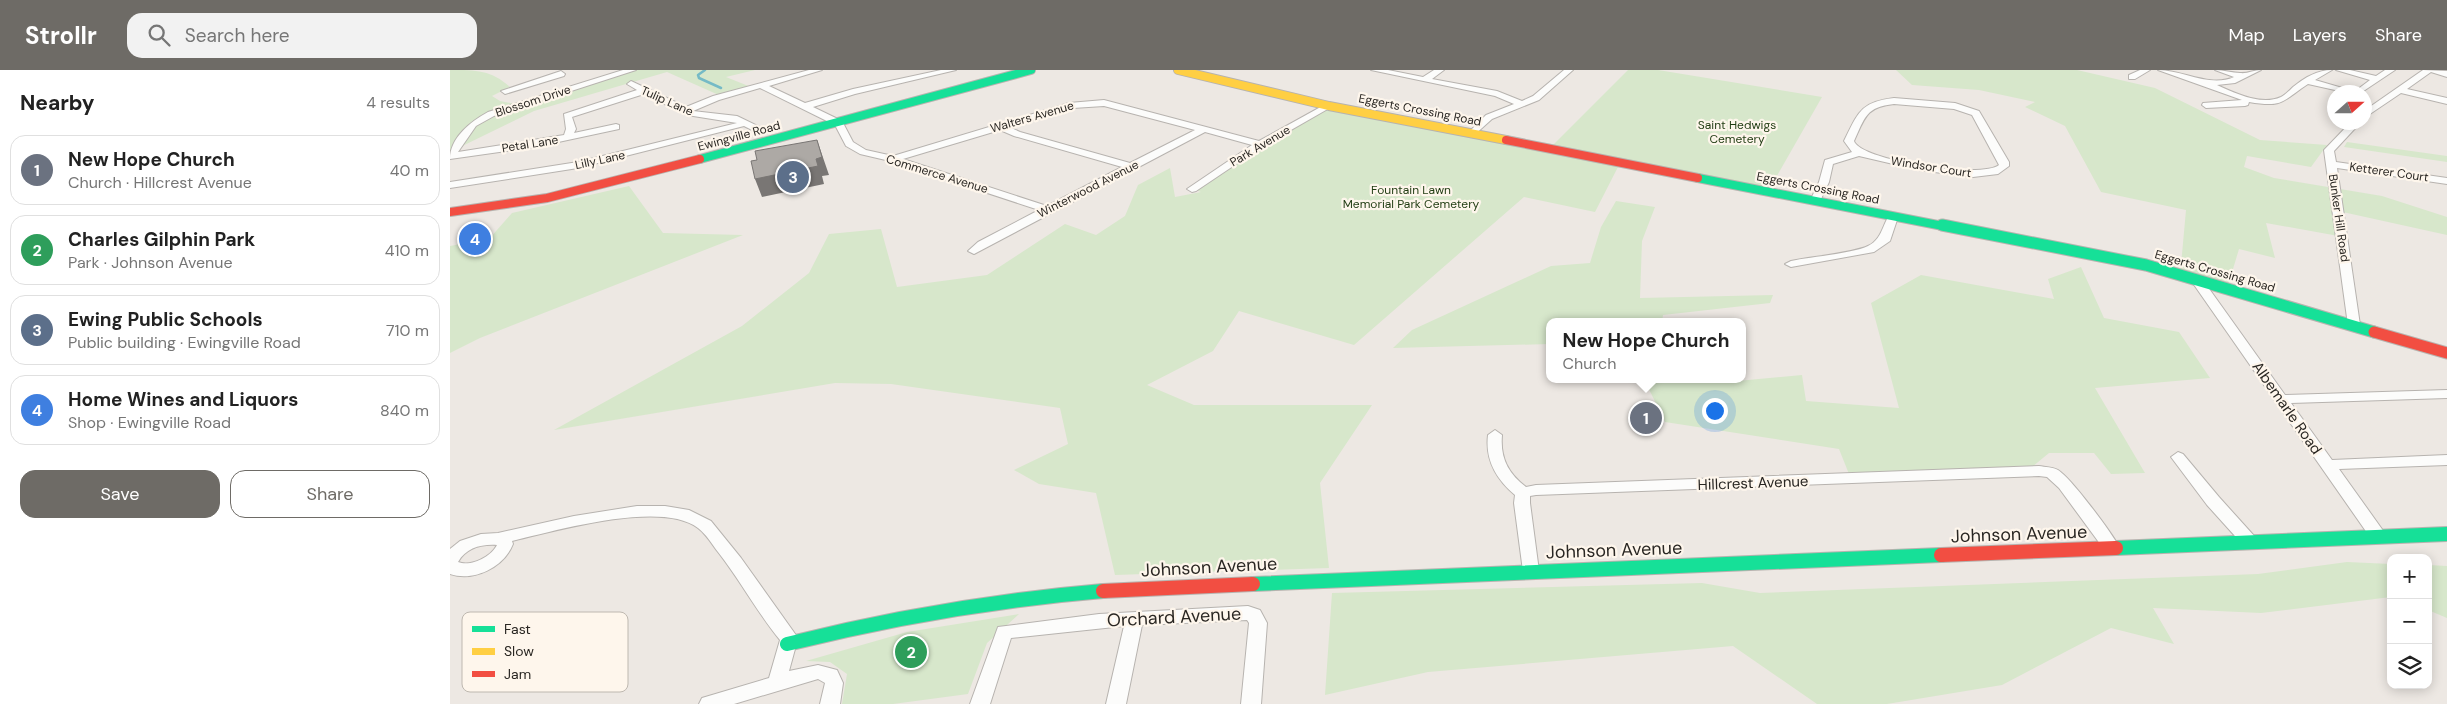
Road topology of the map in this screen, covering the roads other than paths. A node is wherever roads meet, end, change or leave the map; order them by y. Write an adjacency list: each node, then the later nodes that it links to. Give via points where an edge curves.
1 (540, 70): 27 (street)
2 (550, 70): 20 (street)
3 (632, 70): 28 (street, Blossom Drive)
4 (818, 70): 31 (street)
5 (952, 70): 43 (street)
6 (1032, 70): 46 (street, Ewingville Road)
7 (1178, 70): 44 (street, Eggerts Crossing Road)
8 (1375, 70): 25 (street)
9 (1440, 70): 25 (street)
10 (1568, 70): 41 (street, via 1541,95)
11 (2146, 70): 23 (street)
12 (2162, 70): 29 (street)
13 (2219, 70): 22 (street)
14 (2256, 70): 22 (street)
15 (2328, 70): 26 (street)
16 (2340, 70): 24 (street)
17 (2391, 70): 24 (street)
18 (2429, 70): 35 (street)
19 (2433, 70): 21 (street)
20 (561, 74): 27 (street); 28 (street)
21 (2447, 74)
22 (2244, 76): 29 (street, via 2232,81)
23 (2132, 77)
24 (2377, 79): 32 (street)
25 (1424, 80): 41 (street, via 1496,94)
26 (2305, 82): 29 (street, via 2284,99 2266,102 2237,97); 33 (street); 34 (street)
27 (531, 83): 36 (street)
28 (589, 83): 57 (street, Blossom Drive, via 491,114 472,124)
29 (2207, 83)
30 (631, 84): 37 (street, Tulip Lane)
31 (760, 85): 43 (street); 45 (street)
32 (2368, 85)
33 (2327, 87)
34 (2327, 88)
35 (2398, 90): 38 (street); 39 (street)
36 (505, 91)
37 (643, 91): 45 (street, Tulip Lane); 54 (street, Petal Lane, via 567,116 571,129)
38 (2376, 100)
39 (2447, 101)
40 (2246, 103): 42 (street)
41 (1522, 104): 53 (street, via 1490,117)
42 (2206, 105)
43 (806, 106): 46 (street)
44 (1329, 106): 53 (street, Eggerts Crossing Road); 55 (street, Park Avenue)
45 (685, 111): 47 (street, Tulip Lane)
46 (839, 122): 58 (street, Commerce Avenue, via 846,140 855,148); 66 (street, Ewingville Road, via 603,186)
47 (747, 123): 52 (street, Tulip Lane); 62 (street, Lilly Lane, via 578,165)
48 (1000, 126): 50 (street, Walters Avenue, via 1076,104 1098,102); 58 (street, Walters Avenue); 60 (street, via 1017,134)
49 (616, 128): 54 (street)
50 (1204, 130): 55 (street, Walters Avenue); 60 (street, Winterwood Avenue)
51 (2348, 130): 59 (street, Bunker Hill Road, via 2331,146)
52 (761, 131)
53 (1472, 134): 64 (street, Eggerts Crossing Road)
54 (567, 138): 57 (street, Petal Lane)
55 (1260, 144): 63 (street, Park Avenue)
56 (1859, 153): 56 (street, Windsor Court, via 1877,159 1969,174 1990,173 2004,166 1980,117 1966,108 1946,105 1894,101 1865,108 1849,140); 64 (street, via 1828,162)
57 (450, 156)
58 (893, 159): 65 (street, Commerce Avenue)
59 (2331, 164): 61 (street, Ketterer Court); 71 (street, Bunker Hill Road)
60 (1132, 167): 65 (street, Winterwood Avenue)
61 (2447, 181)
62 (450, 185)
63 (1192, 189)
64 (1816, 201): 67 (street, Eggerts Crossing Road)
65 (1049, 210): 68 (street, Winterwood Avenue)
66 (450, 212)
67 (1893, 216): 69 (street, via 1884,241 1870,250); 70 (street, Eggerts Crossing Road, via 2146,265)
68 (974, 251)
69 (1791, 264)
70 (2196, 279): 71 (street, Eggerts Crossing Road); 74 (street, Albemarle Road)
71 (2354, 325): 72 (street, Eggerts Crossing Road)
72 (2447, 353)
73 (2447, 394): 74 (street)
74 (2281, 399): 78 (street, Albemarle Road)
75 (1495, 435): 79 (street, via 1494,453 1498,466 1506,480)
76 (2178, 457): 83 (street)
77 (2447, 460): 78 (street)
78 (2328, 465): 81 (street, Albemarle Road)
79 (1523, 493): 84 (street, Hillcrest Avenue, via 2038,471 2052,474 2064,484); 86 (street)
80 (2447, 534): 81 (street, Johnson Avenue)
81 (2378, 536): 83 (street, Johnson Avenue)
82 (498, 539): 85 (street, via 493,537 466,546); 85 (street, via 505,544 504,550 489,562 465,570 456,570); 88 (street, via 632,512 672,511 696,518 742,572 789,638)
83 (2250, 542): 84 (street, Johnson Avenue)
84 (2112, 548): 86 (street, Johnson Avenue)
85 (450, 563)
86 (1531, 571): 88 (street, Johnson Avenue, via 1134,588 1032,596 886,620)
87 (1134, 619): 92 (street, Orchard Avenue, via 1004,632); 93 (street); 94 (street, Orchard Avenue, via 1254,615 1258,624)
88 (787, 644): 89 (street)
89 (777, 682): 90 (street); 91 (street, via 818,672 830,675 834,683)
90 (709, 704)
91 (830, 704)
92 (980, 704)
93 (1116, 704)
94 (1251, 704)

